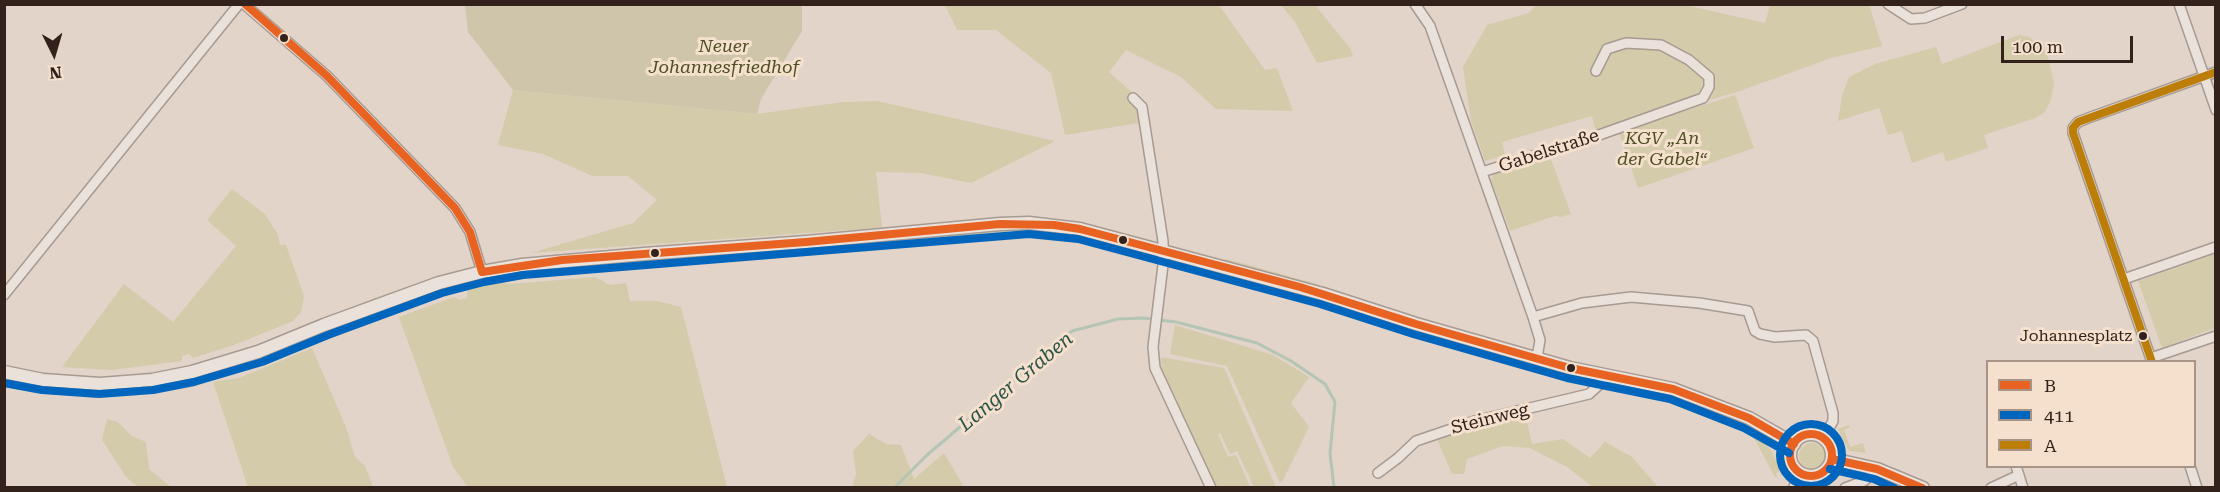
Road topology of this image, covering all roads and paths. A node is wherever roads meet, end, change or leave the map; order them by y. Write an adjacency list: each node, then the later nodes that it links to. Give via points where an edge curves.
1 (239, 4): 17 (street)
2 (244, 4): 15 (street, via 327,76 455,208 466,224)
3 (1415, 4): 12 (street, via 1430,26)
4 (1888, 4): 5 (street, via 1911,20)
5 (1962, 4)
6 (2179, 4): 9 (street)
7 (1596, 71): 12 (street, Gabelstraße, via 1607,49 1626,43 1661,45 1689,60 1709,77 1709,87 1702,98)
8 (2216, 72): 9 (street)
9 (2204, 76): 11 (street); 16 (street, via 2078,122 2073,128)
10 (1133, 98): 14 (street, via 1142,107)
11 (2216, 110)
12 (1482, 172): 18 (street)
13 (2216, 247): 16 (street)
14 (1163, 251): 15 (street, via 1080,229 1029,223 562,260); 20 (street); 32 (street, via 1153,358 1158,377)
15 (482, 272): 22 (street, via 430,286 251,355 192,372 100,384 43,380)
16 (2124, 279): 21 (street)
17 (4, 295)
18 (1533, 317): 20 (street, via 1541,345); 24 (street, via 1606,299 1660,299 1748,311 1755,331 1760,334 1806,335 1813,341 1833,413)
19 (2216, 336): 21 (street)
20 (1537, 358): 23 (street)
21 (2151, 360)
22 (4, 372)
23 (1604, 375): 25 (street, via 1684,393 1749,418); 30 (street, Steinweg, via 1589,394 1475,421 1416,441)
24 (1823, 439): 25 (street, via 1807,435); 26 (street, via 1830,447)
25 (1794, 444): 31 (street, via 1791,460)
26 (1832, 459): 28 (street); 31 (street, via 1818,475)
27 (2191, 468): 38 (street)
28 (1877, 470): 34 (street, via 1864,481); 35 (street)
29 (2017, 471): 36 (street); 37 (street)
30 (1378, 473)
31 (1801, 474): 33 (street)
32 (1211, 488)
33 (1796, 488)
34 (1845, 488)
35 (1923, 488)
36 (1991, 488)
37 (2023, 488)
38 (2197, 488)

